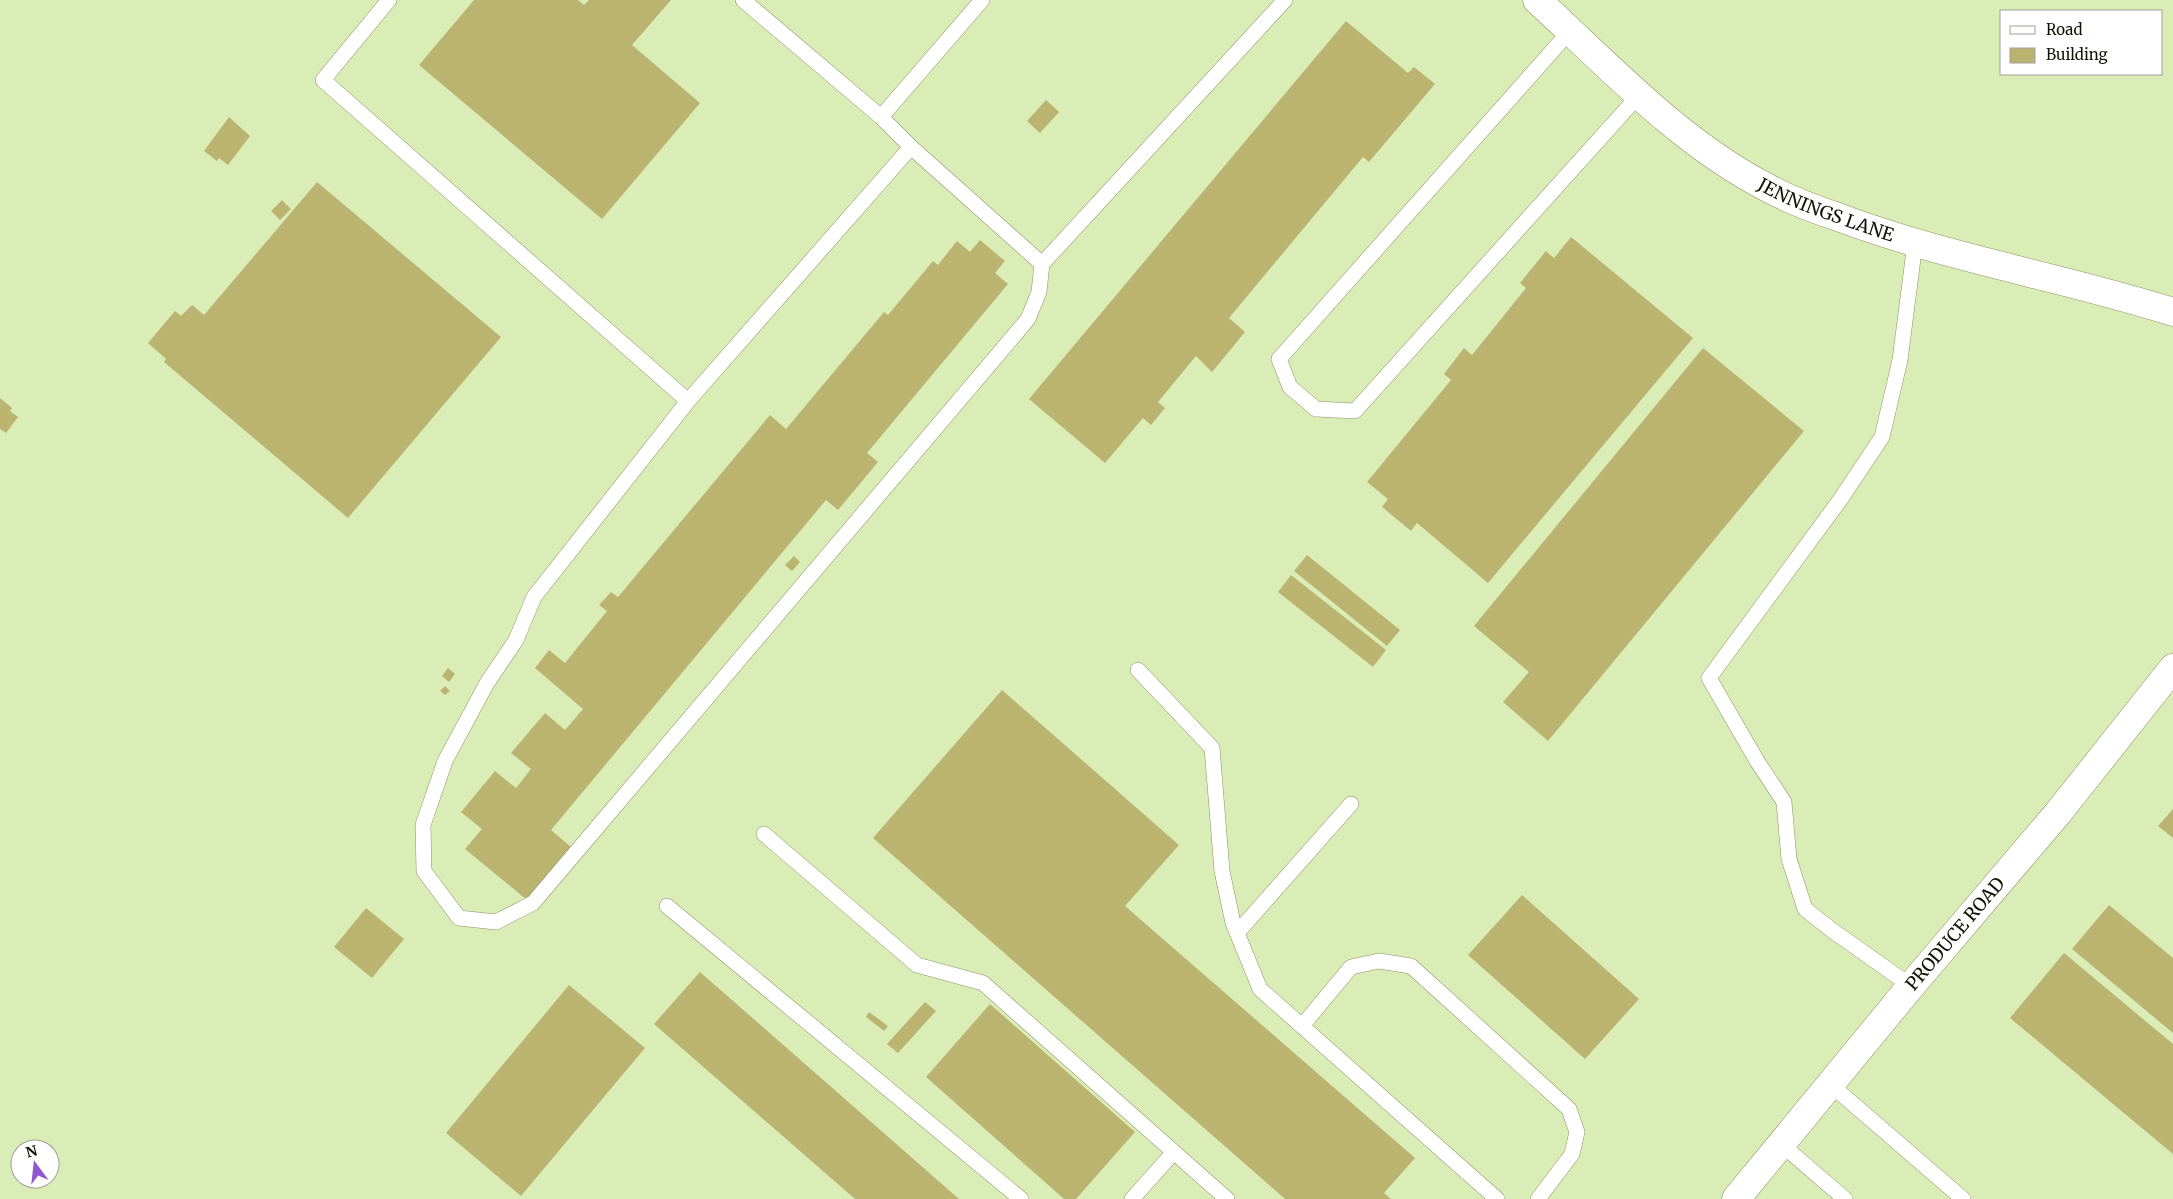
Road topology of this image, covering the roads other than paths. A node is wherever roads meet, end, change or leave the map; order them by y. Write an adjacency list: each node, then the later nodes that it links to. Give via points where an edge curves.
1 (389, 0): 13 (lane, via 323,80)
2 (743, 0): 8 (lane)
3 (982, 0): 8 (lane)
4 (1285, 0): 11 (lane)
5 (1536, 0): 6 (street, JENNINGS LANE)
6 (1570, 31): 7 (street, JENNINGS LANE); 7 (lane, via 1279,359 1290,387 1316,409 1355,411)
7 (1640, 94): 10 (street, JENNINGS LANE, via 1679,130 1722,162 1768,188 1878,233)
8 (882, 117): 9 (lane)
9 (911, 147): 11 (lane); 13 (lane)
10 (1915, 243): 12 (street, JENNINGS LANE); 20 (lane, via 1900,360 1882,437 1840,500 1709,678 1784,802 1789,858 1805,909)
11 (1042, 264): 13 (lane, via 1039,292 1028,319 533,903 496,922 459,918 424,871 423,825 445,761 487,683 516,640 534,597)
12 (2173, 312)
13 (688, 401)
14 (2173, 668): 20 (street, PRODUCE ROAD, via 2058,814)
15 (1138, 670): 19 (lane, via 1212,748 1222,872)
16 (1352, 804): 19 (lane)
17 (764, 834): 24 (lane, via 917,965 983,983)
18 (667, 906): 25 (lane)
19 (1237, 933): 21 (lane, via 1260,989)
20 (1911, 986): 22 (street, PRODUCE ROAD)
21 (1302, 1026): 28 (lane); 29 (lane, via 1351,968 1379,961 1411,966 1569,1109 1577,1132 1572,1154)
22 (1830, 1085): 23 (street, PRODUCE ROAD); 32 (lane)
23 (1782, 1144): 30 (street, PRODUCE ROAD); 31 (lane)
24 (1174, 1152): 26 (lane); 27 (lane)
25 (1021, 1199)
26 (1132, 1199)
27 (1227, 1199)
28 (1497, 1199)
29 (1538, 1199)
30 (1736, 1199)
31 (1845, 1199)
32 (1963, 1199)

